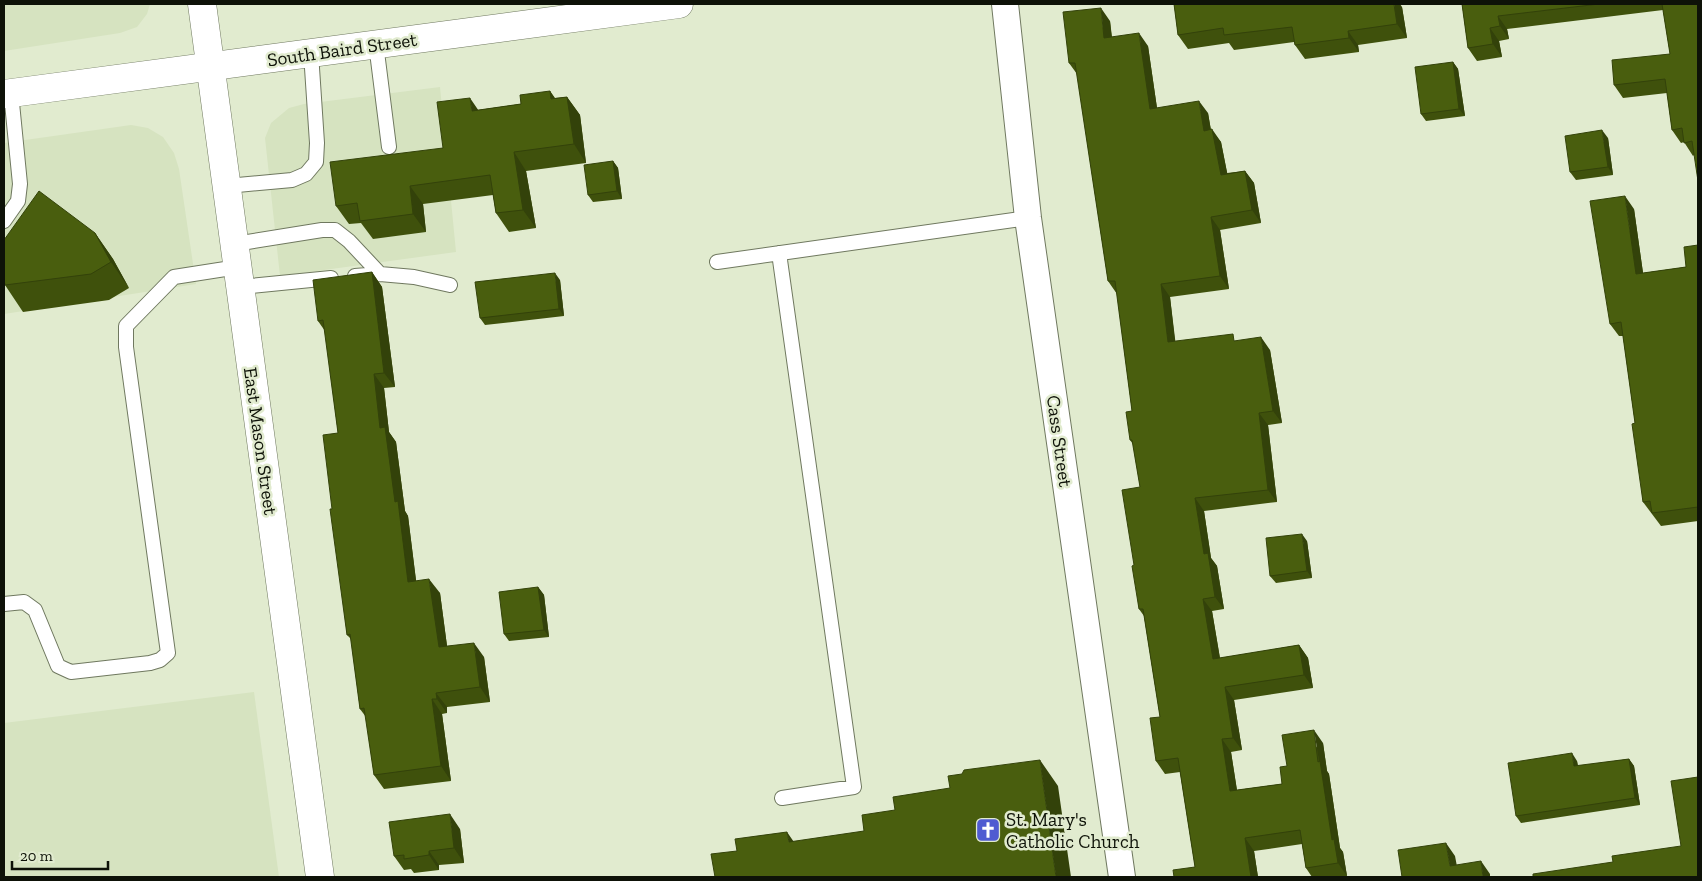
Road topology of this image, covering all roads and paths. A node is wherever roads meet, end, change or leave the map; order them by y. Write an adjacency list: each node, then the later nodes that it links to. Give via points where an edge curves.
1 (202, 4): 6 (main road, East Mason Street)
2 (680, 4): 4 (main road, South Baird Street)
3 (1005, 4): 10 (street, Cass Street)
4 (376, 44): 5 (main road, South Baird Street); 8 (lane)
5 (312, 53): 6 (main road, South Baird Street); 9 (lane, via 316,162 306,174 292,180)
6 (210, 66): 7 (main road, South Baird Street); 9 (main road, East Mason Street)
7 (7, 93): 11 (lane, via 20,184 18,201)
8 (389, 147)
9 (226, 186): 14 (main road, East Mason Street)
10 (1028, 218): 12 (lane); 20 (street, Cass Street)
11 (4, 221)
12 (778, 253): 13 (lane); 18 (lane, via 854,787)
13 (717, 262)
14 (237, 266): 15 (lane); 15 (lane, via 322,230 336,230); 17 (lane, via 174,277 126,326 126,347 168,653 150,663 71,672 58,666 35,610 24,602); 19 (main road, East Mason Street)
15 (380, 274): 16 (lane)
16 (450, 285)
17 (4, 604)
18 (782, 798)
19 (320, 877)
20 (1122, 877)

